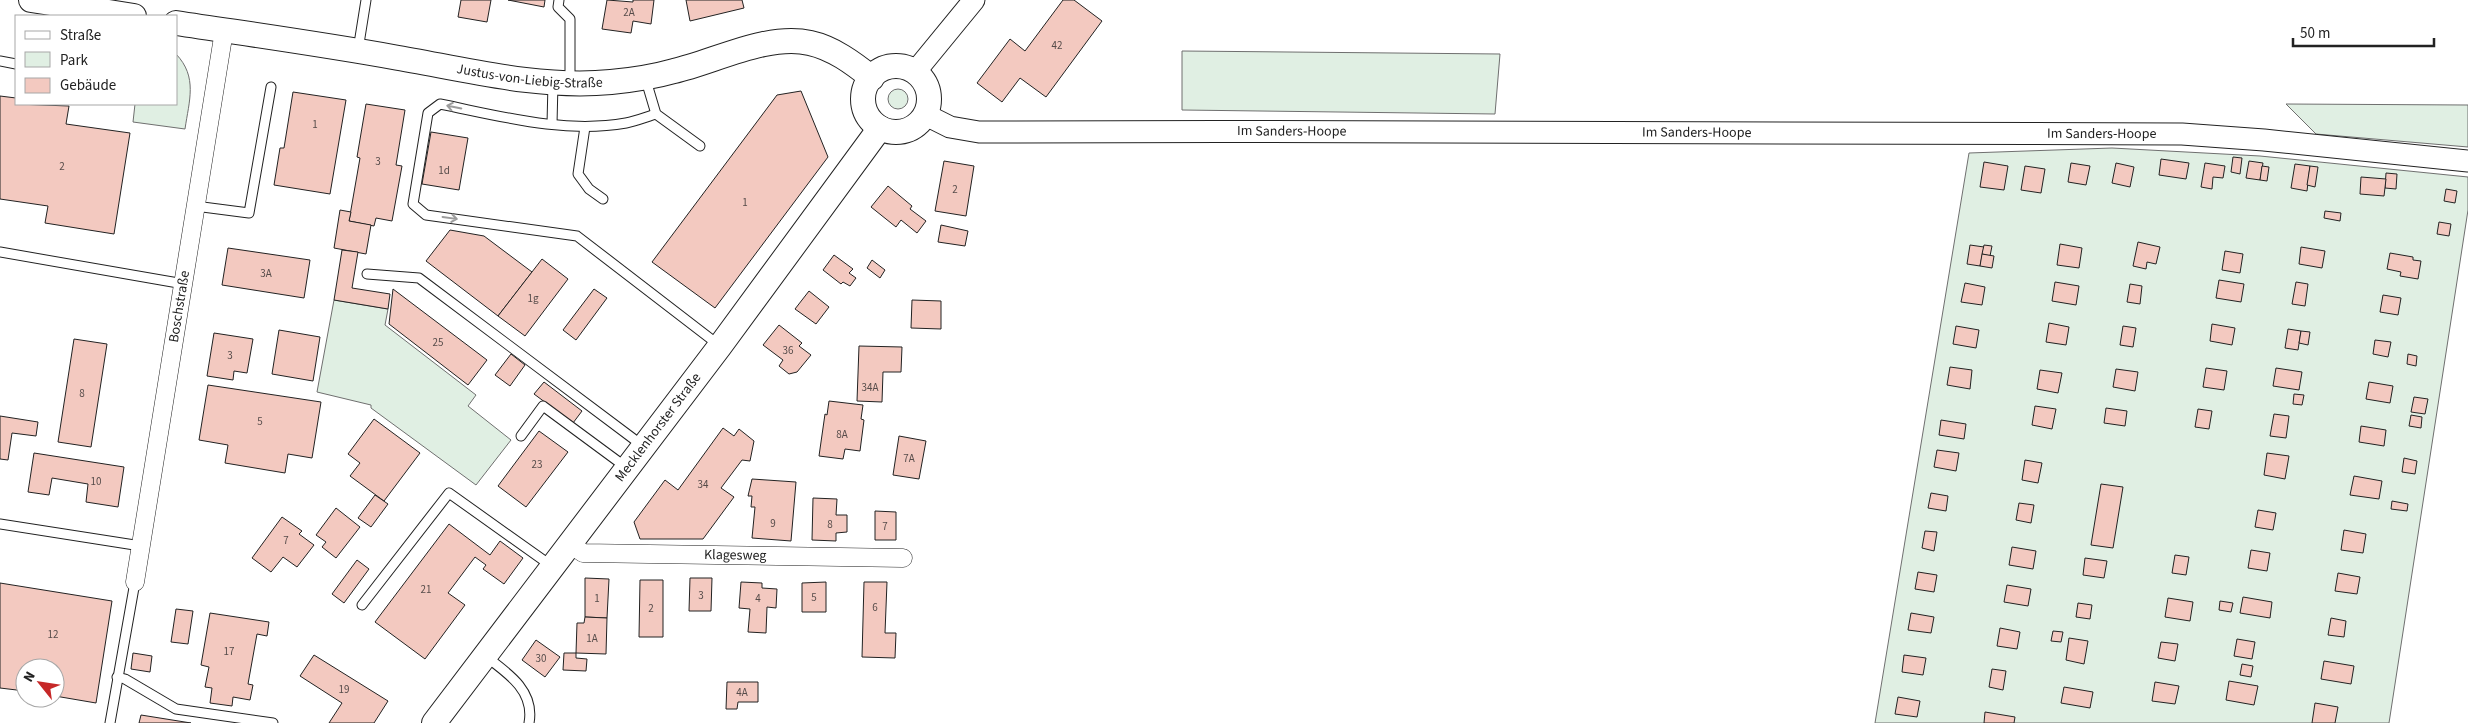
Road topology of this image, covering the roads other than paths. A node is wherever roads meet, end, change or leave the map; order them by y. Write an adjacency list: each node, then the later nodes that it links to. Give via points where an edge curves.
1 (366, 0): 8 (lane)
2 (559, 0): 14 (lane, via 558,6 570,19)
3 (974, 0): 11 (street)
4 (38, 3): 5 (main road)
5 (127, 15)
6 (178, 23): 7 (main road, Justus-von-Liebig-Straße)
7 (224, 31): 8 (main road, Justus-von-Liebig-Straße); 24 (street, Boschstraße)
8 (358, 50): 14 (main road, Justus-von-Liebig-Straße)
9 (0, 61): 10 (lane)
10 (15, 64)
11 (915, 72): 13 (main road, via 897,66 888,67); 17 (main road, via 929,93)
12 (645, 77): 13 (main road, Justus-von-Liebig-Straße, via 788,41 809,42 831,50); 14 (main road, Justus-von-Liebig-Straße); 16 (lane)
13 (872, 78): 20 (main road, via 865,92 865,108 869,118)
14 (562, 83): 18 (lane)
15 (271, 87): 24 (lane, via 249,213)
16 (656, 114): 19 (lane, via 627,123); 21 (lane)
17 (926, 115): 20 (main road, via 908,130 897,132); 22 (street, Im Sanders-Hoope, via 950,127 979,132 1305,130 2182,134)
18 (552, 124): 19 (lane); 28 (lane, one-way to 28, via 440,104 428,113 413,204 426,214 576,236)
19 (585, 126): 23 (lane, via 578,174 589,189)
20 (880, 128): 28 (main road, Mecklenhorster Straße)
21 (700, 146)
22 (2468, 161)
23 (603, 199)
24 (195, 206): 27 (street, Boschstraße)
25 (0, 252): 27 (lane)
26 (368, 274): 30 (lane, via 419,278)
27 (184, 284): 34 (street, Boschstraße)
28 (720, 346): 30 (main road, Mecklenhorster Straße)
29 (521, 436): 31 (lane, via 543,406)
30 (644, 447): 31 (main road, Mecklenhorster Straße)
31 (627, 468): 33 (main road, Mecklenhorster Straße)
32 (0, 524): 34 (lane)
33 (570, 544): 35 (street, Klagesweg, via 583,553); 36 (main road, Mecklenhorster Straße)
34 (141, 546): 37 (street, Boschstraße)
35 (903, 558)
36 (553, 568): 38 (lane, via 449,493); 39 (main road, Mecklenhorster Straße)
37 (135, 582): 40 (lane)
38 (362, 605)
39 (485, 656): 43 (main road, Mecklenhorster Straße); 44 (lane, via 520,685 530,707)
40 (117, 677): 41 (lane); 42 (lane, via 176,709)
41 (110, 723)
42 (273, 723)
43 (434, 723)
44 (529, 723)

